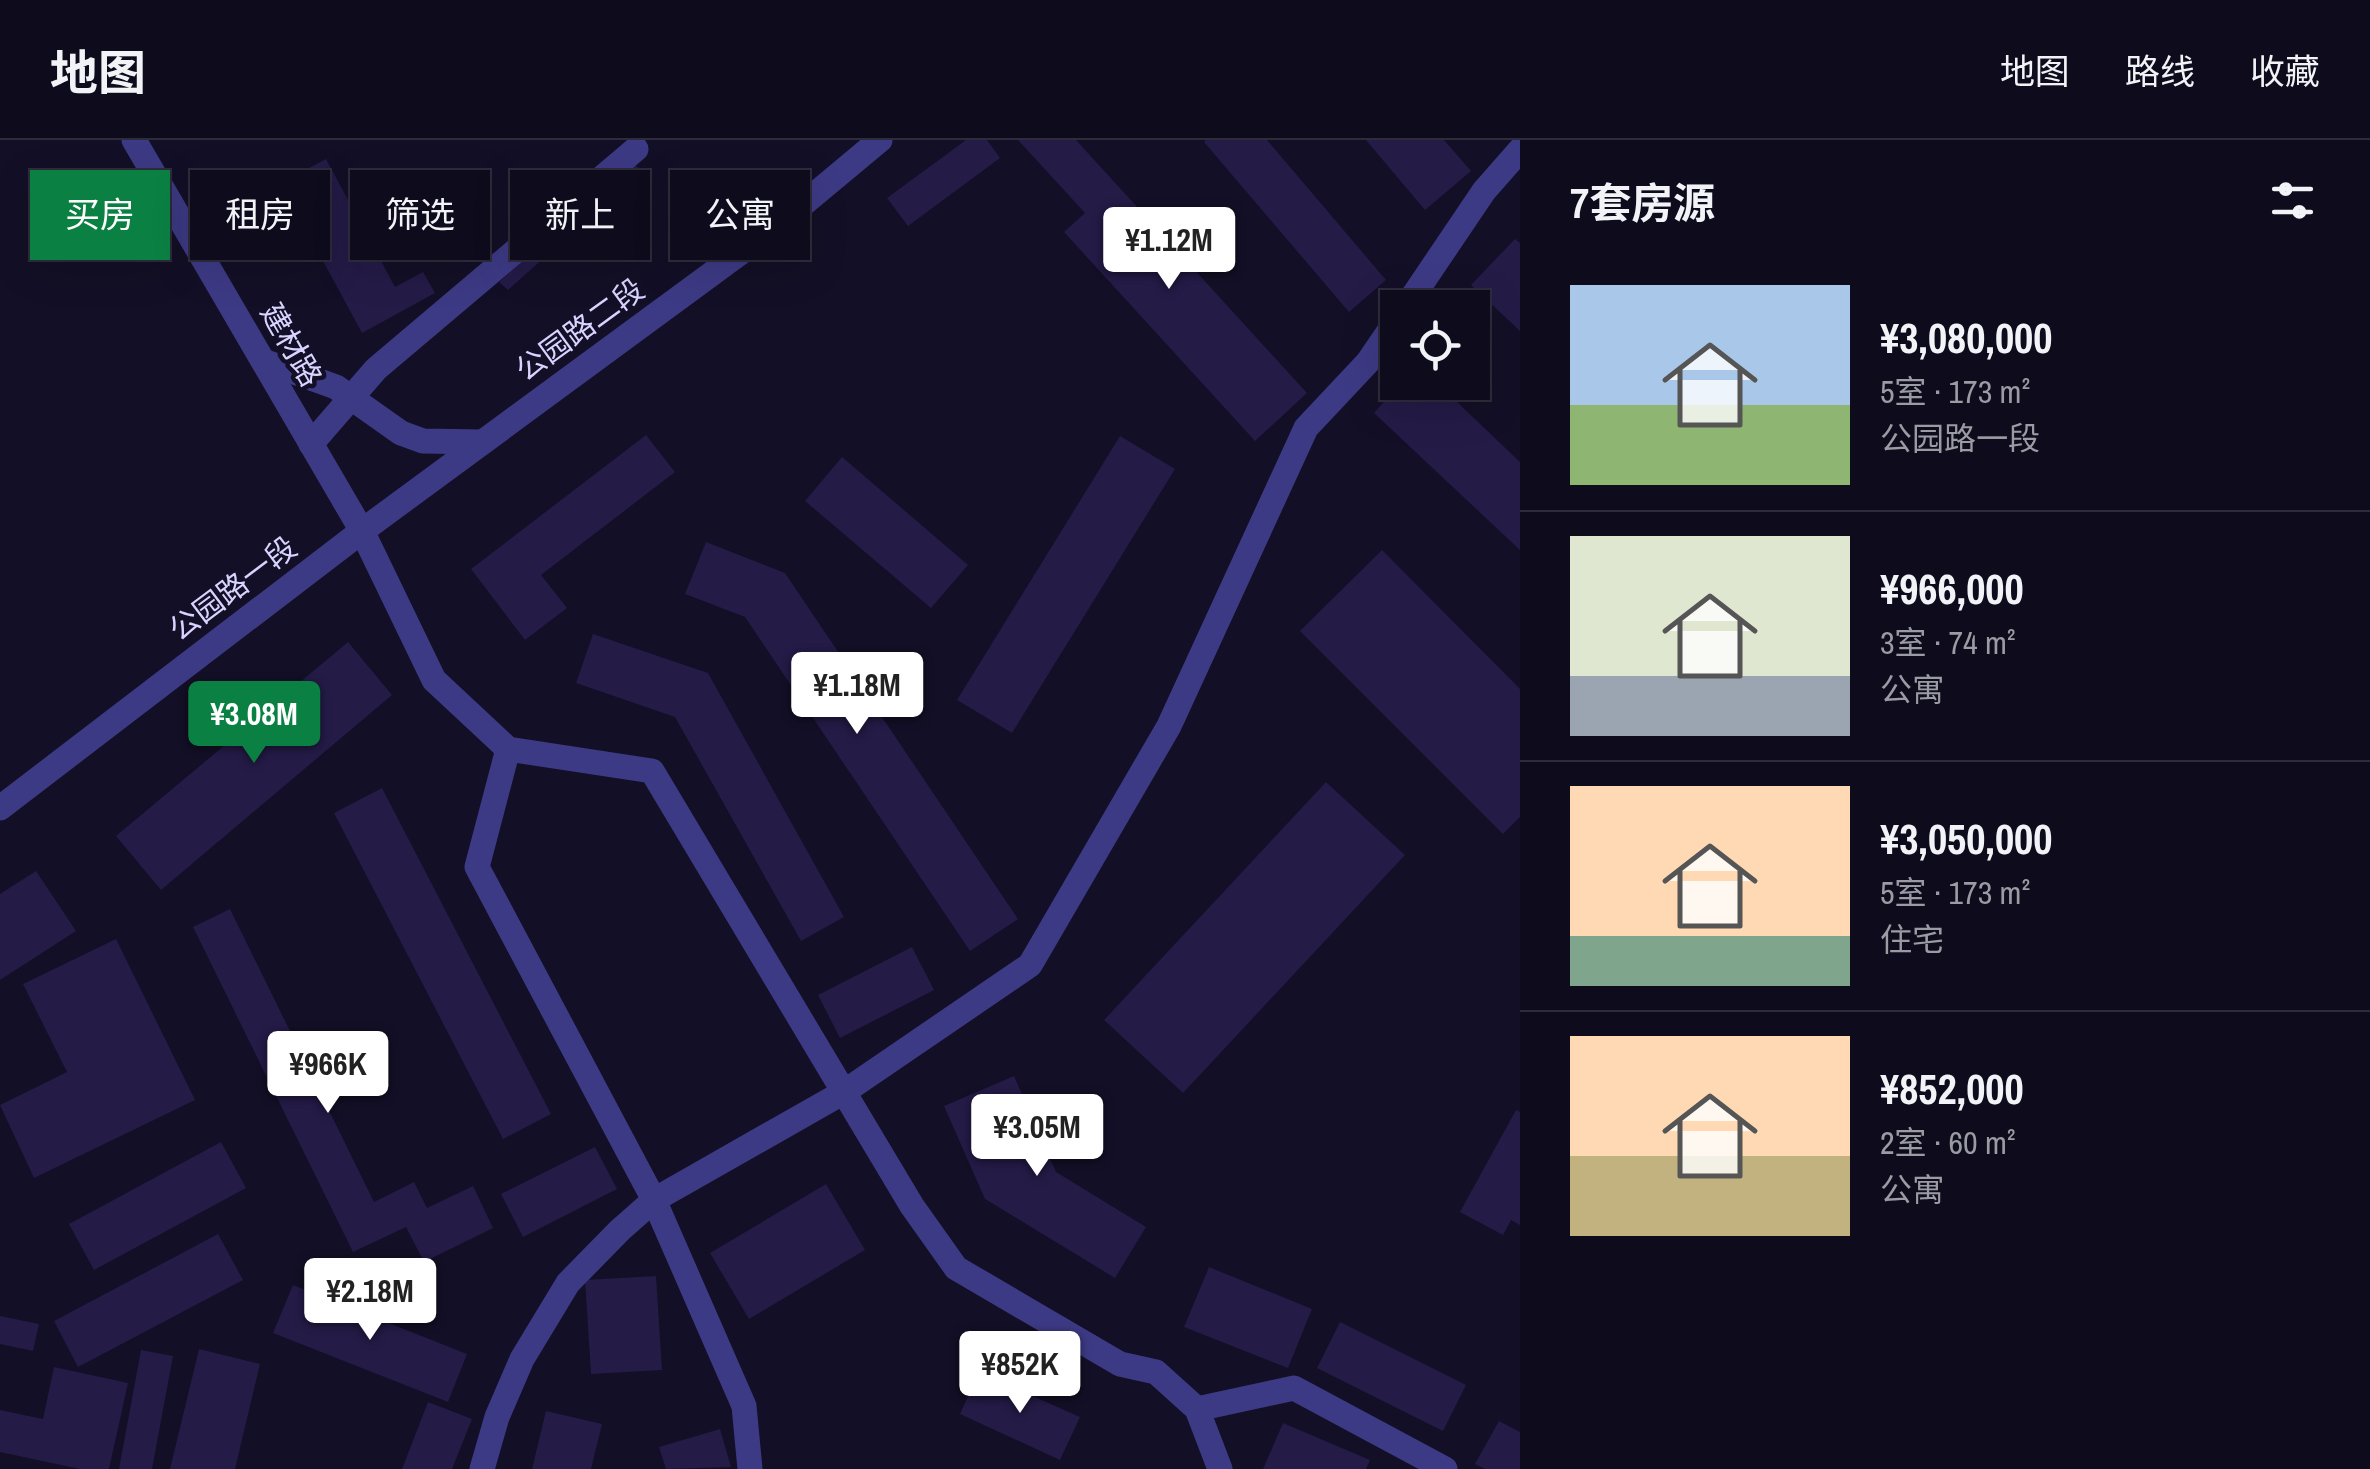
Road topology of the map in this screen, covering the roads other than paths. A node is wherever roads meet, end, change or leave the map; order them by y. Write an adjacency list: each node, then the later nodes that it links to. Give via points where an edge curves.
1 (134, 140): 7 (street, 建材路)
2 (880, 140): 9 (street, 公园路二段, via 778,225)
3 (636, 149): 8 (street)
4 (1520, 150): 5 (street)
5 (1417, 290)
6 (1380, 344): 14 (street, via 1306,428 1169,726 1030,964)
7 (262, 361): 8 (street); 10 (street, 建材路)
8 (351, 397): 9 (street, via 423,441); 10 (street)
9 (482, 442): 11 (street, 公园路二段)
10 (311, 444): 11 (street, 建材路)
11 (362, 531): 12 (street, 建材路, via 434,680); 13 (street, 公园路一段)
12 (508, 749): 14 (street, via 652,771); 15 (street, via 477,867)
13 (0, 808)
14 (844, 1092): 15 (street); 16 (street, via 956,1268 1120,1364 1156,1372)
15 (654, 1200): 17 (street, via 568,1283 522,1358); 18 (street, via 744,1406)
16 (1196, 1408): 19 (street); 20 (street, via 1294,1388)
17 (482, 1469)
18 (750, 1469)
19 (1220, 1469)
20 (1445, 1469)

